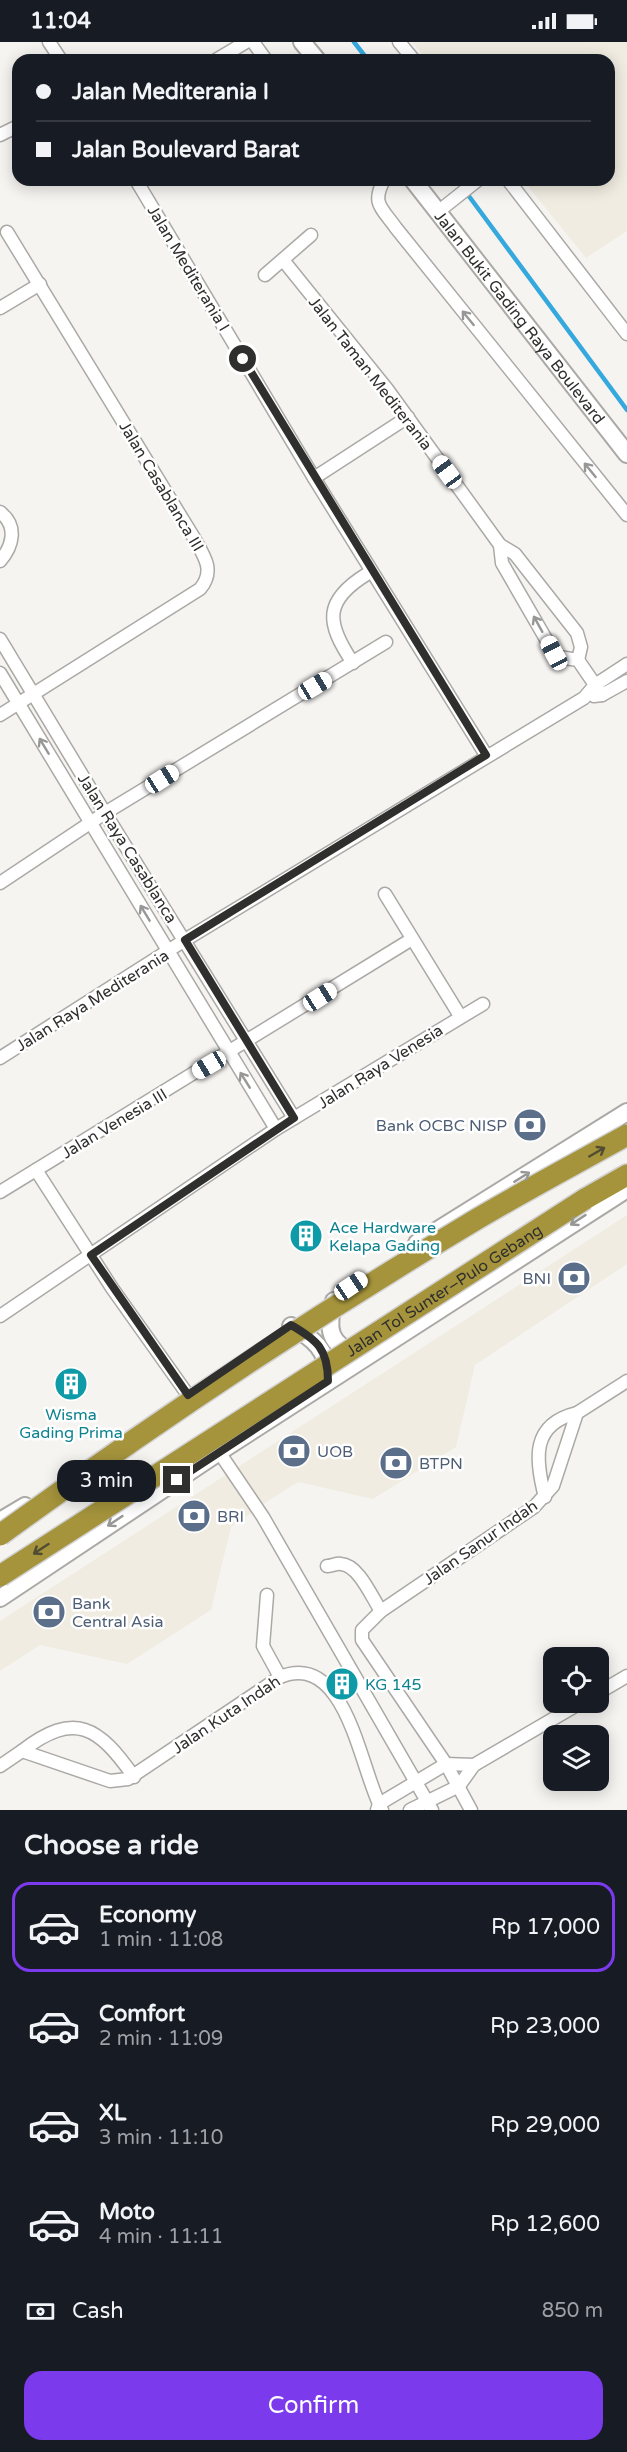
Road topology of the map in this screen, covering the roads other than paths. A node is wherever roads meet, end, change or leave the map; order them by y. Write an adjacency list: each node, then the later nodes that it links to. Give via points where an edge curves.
1 (246, 42): 4 (street)
2 (302, 42): 5 (main road)
3 (399, 42): 6 (street)
4 (226, 54)
5 (312, 54)
6 (409, 54)
7 (140, 186): 22 (street, Jalan Mediterania I)
8 (381, 186): 24 (street, one-way to 8, via 396,228 377,201)
9 (418, 186): 12 (main road, Jalan Bukit Gading Raya Boulevard)
10 (470, 186): 12 (street)
11 (513, 186): 19 (street)
12 (439, 211): 21 (main road, Jalan Bukit Gading Raya Boulevard)
13 (7, 232): 17 (street, Jalan Casablanca III)
14 (311, 235): 15 (street)
15 (283, 260): 16 (street); 20 (street, Jalan Taman Mediterania)
16 (265, 275)
17 (40, 284): 18 (street); 36 (street, Jalan Casablanca III, via 195,538 209,570 200,589)
18 (0, 308)
19 (627, 334)
20 (408, 417): 22 (street); 25 (street, Jalan Taman Mediterania)
21 (627, 454)
22 (314, 478): 39 (street, Jalan Mediterania I)
23 (0, 512): 26 (street, via 12,527 13,541)
24 (627, 515)
25 (500, 545): 30 (street, Jalan Taman Mediterania, via 515,554 578,633); 30 (street, Jalan Taman Mediterania, one-way to 25, via 554,653 502,563)
26 (0, 561)
27 (367, 574): 31 (street, via 341,594 332,615 335,632)
28 (0, 639): 36 (street, Jalan Raya Casablanca)
29 (386, 642): 31 (street)
30 (578, 660): 35 (street)
31 (353, 663): 40 (street)
32 (627, 664): 35 (street, Jalan Raya Mediterania)
33 (0, 673): 37 (street, Jalan Raya Casablanca)
34 (627, 681): 35 (street, Jalan Raya Mediterania)
35 (599, 690): 39 (street, Jalan Raya Mediterania)
36 (31, 694): 37 (street, Jalan Casablanca III); 40 (street, Jalan Raya Casablanca)
37 (18, 702): 38 (street, Jalan Casablanca III); 41 (street, Jalan Raya Casablanca, one-way to 37)
38 (0, 715)
39 (486, 755): 45 (street, Jalan Raya Mediterania)
40 (105, 813): 41 (street); 45 (street, Jalan Raya Casablanca)
41 (91, 823): 42 (street); 46 (street, Jalan Raya Casablanca, one-way to 41)
42 (0, 883)
43 (385, 894): 44 (street)
44 (412, 939): 48 (street); 49 (street, Jalan Venesia III)
45 (185, 940): 46 (street, Jalan Raya Mediterania); 49 (street, Jalan Raya Casablanca)
46 (168, 951): 50 (street, Jalan Raya Casablanca); 51 (street, Jalan Raya Mediterania)
47 (483, 1004): 48 (street, Jalan Raya Venesia)
48 (460, 1016): 53 (street, Jalan Raya Venesia)
49 (246, 1042): 50 (street, Jalan Venesia III); 53 (street, Jalan Raya Casablanca)
50 (229, 1053): 54 (street, Jalan Raya Casablanca, one-way to 50); 56 (street, Jalan Venesia III)
51 (0, 1058)
52 (627, 1112): 61 (main road, one-way to 52)
53 (294, 1118): 54 (street, Jalan Raya Venesia)
54 (276, 1129): 60 (street, Jalan Raya Venesia)
55 (627, 1135): 72 (highway, one-way to 55, bridge, via 101,1462 393,1270)
56 (36, 1170): 59 (street, Jalan Venesia III); 60 (street)
57 (627, 1175): 74 (highway, Jalan Tol Sunter–Pulo Gebang, one-way to 74, bridge)
58 (627, 1189): 64 (main road, one-way to 64)
59 (0, 1192)
60 (92, 1257): 62 (street, Jalan Raya Venesia); 67 (street)
61 (335, 1296): 63 (main road); 64 (main road, via 330,1332 345,1351)
62 (0, 1316)
63 (291, 1325): 65 (main road, via 322,1350 328,1363); 67 (main road)
64 (365, 1358): 65 (main road)
65 (328, 1381): 69 (main road)
66 (627, 1381): 68 (street)
67 (188, 1395): 71 (main road)
68 (577, 1413): 70 (street, Jalan Sanur Indah, via 553,1486); 70 (street, via 555,1419 542,1439 538,1466)
69 (219, 1452): 76 (main road, one-way to 76); 87 (street, via 263,1517)
70 (545, 1497): 77 (street, Jalan Sanur Indah)
71 (0, 1521)
72 (0, 1535)
73 (327, 1566): 77 (street, via 349,1567)
74 (0, 1576)
75 (267, 1595): 79 (street, via 263,1646)
76 (0, 1598)
77 (381, 1611): 83 (street, Jalan Sanur Indah, via 367,1622 362,1640)
78 (627, 1676): 80 (street)
79 (280, 1677): 86 (street, Jalan Kuta Indah); 90 (street, Jalan Kuta Indah, via 293,1671 304,1672 331,1689 345,1713)
80 (609, 1687)
81 (563, 1713): 84 (street)
82 (22, 1750): 85 (street); 86 (street, Jalan Kuta Indah, via 110,1781); 86 (street, via 47,1732 60,1728 83,1730 112,1746)
83 (446, 1764): 84 (street); 87 (street); 88 (street)
84 (474, 1765): 88 (street)
85 (0, 1766)
86 (134, 1776)
87 (416, 1781): 89 (street); 90 (street)
88 (459, 1786): 89 (street); 92 (street)
89 (430, 1806): 91 (street)
90 (379, 1808)
91 (410, 1810)
92 (471, 1810)

